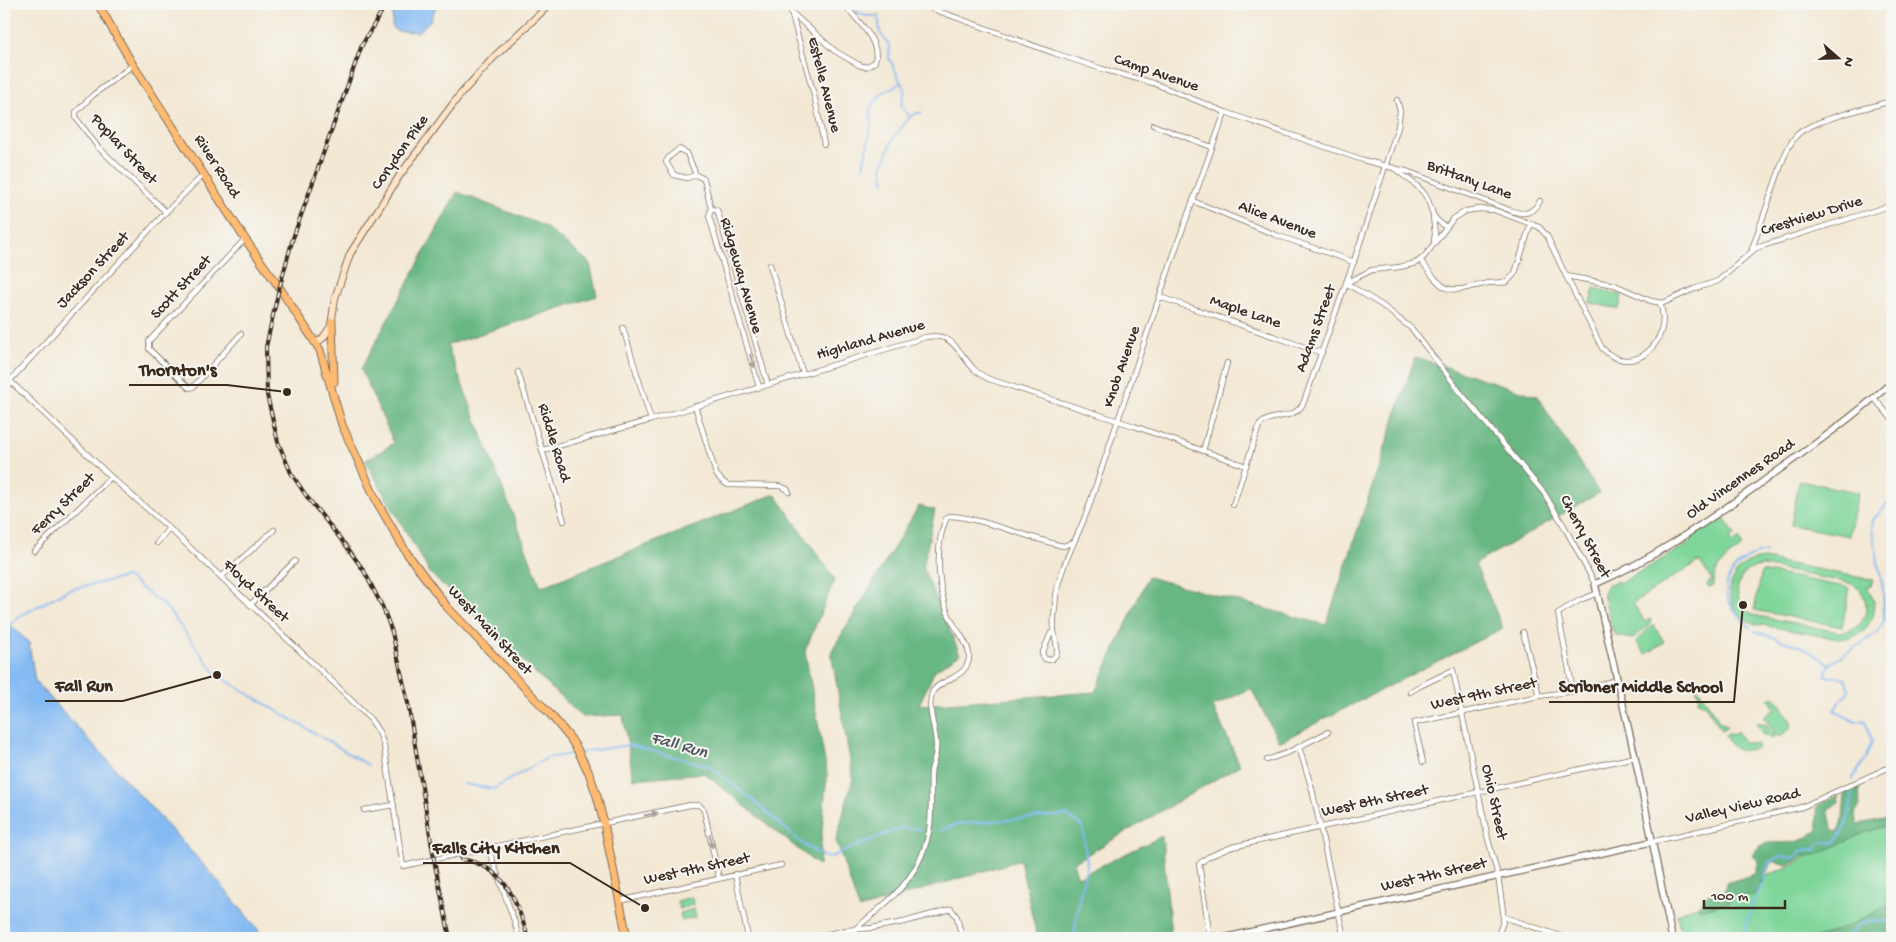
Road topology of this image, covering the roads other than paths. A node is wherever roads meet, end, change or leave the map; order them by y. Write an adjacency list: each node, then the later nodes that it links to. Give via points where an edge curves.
1 (98, 4): 7 (main road, River Road)
2 (550, 4): 36 (main road, Corydon Pike, via 495,56 459,96 400,175 350,254 335,298)
3 (789, 4): 6 (street, Estelle Avenue)
4 (844, 4): 6 (street, via 875,45 875,62 866,66 835,51)
5 (919, 4): 10 (street, Camp Avenue, via 1070,58 1153,83)
6 (792, 13): 12 (street, Estelle Avenue)
7 (133, 64): 16 (main road, River Road); 22 (street, Poplar Street, via 93,95 76,112 76,118 98,147)
8 (1397, 100): 14 (street, Adams Street, via 1400,118)
9 (1892, 101): 28 (street, via 1816,124 1798,134 1784,157)
10 (1225, 112): 13 (street, Knob Avenue); 14 (street, Camp Avenue)
11 (1153, 125): 13 (street)
12 (824, 144)
13 (1212, 147): 18 (street, Knob Avenue)
14 (1385, 167): 15 (street, Brittany Lane); 30 (street, Adams Street)
15 (1394, 169): 19 (street, Brittany Lane, via 1521,213 1532,211); 23 (street, via 1421,190)
16 (204, 174): 22 (street, Jackson Street); 26 (main road, River Road)
17 (696, 175): 17 (street, via 684,150 679,149 666,162 674,175 687,178); 21 (street, via 704,180)
18 (1193, 201): 30 (street, Alice Avenue); 34 (street, Knob Avenue)
19 (1540, 201)
20 (1892, 205): 28 (street, Crestview Drive)
21 (712, 209): 46 (street, Ridgeway Avenue, via 717,210 720,216); 48 (street, Ridgeway Avenue, one-way to 48, via 709,216)
22 (166, 212): 44 (street, Jackson Street)
23 (1434, 217): 25 (street); 27 (street, via 1435,238)
24 (1531, 223): 25 (street, via 1494,210 1480,209 1461,214); 29 (street, via 1515,273 1508,282 1450,290); 32 (street, via 1547,236)
25 (1446, 227): 27 (street)
26 (245, 239): 38 (street, Scott Street, via 149,341 149,349 189,388); 39 (main road, River Road)
27 (1430, 249): 29 (street)
28 (1752, 250): 35 (street, Crestview Drive, via 1718,281)
29 (1420, 260): 33 (street, via 1406,266 1372,270)
30 (1354, 262): 33 (street, Adams Street)
31 (770, 265): 43 (street)
32 (1566, 276): 35 (street, via 1616,285); 35 (street, via 1596,338 1606,352 1624,360 1635,359 1654,345 1662,329)
33 (1346, 283): 40 (street, Adams Street); 69 (street, Cherry Street, via 1412,329 1544,493)
34 (1160, 297): 40 (street, Maple Lane); 54 (street, Knob Avenue)
35 (1660, 303)
36 (332, 322): 39 (main road, Corydon Pike, via 326,335); 49 (main road)
37 (623, 328): 53 (street)
38 (241, 334)
39 (316, 344): 49 (main road, West Main Street)
40 (1322, 353): 57 (street, Adams Street, via 1302,407 1263,421)
41 (1227, 364): 56 (street)
42 (518, 372): 55 (street, Riddle Road)
43 (803, 374): 46 (street, Highland Avenue); 54 (street, Highland Avenue, via 938,336 949,340 983,376)
44 (10, 380): 47 (street, Jackson Street); 58 (street, Floyd Street)
45 (1892, 382): 50 (street, Old Vincennes Road)
46 (768, 385): 48 (street, Highland Avenue)
47 (4, 387)
48 (760, 387): 51 (street, Highland Avenue)
49 (332, 390): 88 (main road, West Main Street, via 342,425 390,527 446,607 570,738 588,772)
50 (1874, 398): 52 (street); 69 (street, Old Vincennes Road, via 1811,448 1686,536 1628,570)
51 (695, 406): 53 (street, Highland Avenue); 59 (street, via 714,468 722,481 732,485 780,486)
52 (1892, 419)
53 (651, 420): 55 (street, Highland Avenue)
54 (1118, 421): 56 (street, Highland Avenue); 64 (street, Knob Avenue, via 1088,509)
55 (543, 450): 61 (street, Riddle Road)
56 (1203, 451): 57 (street, Highland Avenue)
57 (1246, 466): 60 (street, Adams Street)
58 (111, 477): 62 (street, Floyd Street); 66 (street, Ferry Street)
59 (789, 492)
60 (1233, 505)
61 (564, 521)
62 (169, 528): 65 (street); 68 (street, Floyd Street)
63 (274, 530): 68 (street)
64 (1073, 542): 72 (street, Knob Avenue, via 1057,592); 99 (street, via 1059,545 951,516 945,522 941,540 943,600 969,657 962,671 935,688 932,694 936,750 932,766 930,822 927,842 916,869 905,885)
65 (157, 543)
66 (34, 551)
67 (295, 561): 71 (street)
68 (221, 577): 71 (street, Floyd Street)
69 (1595, 584): 70 (street, Cherry Street)
70 (1598, 593): 74 (street, Cherry Street); 75 (street, via 1558,613)
71 (250, 605): 86 (street, Floyd Street, via 371,720 384,746)
72 (1054, 631): 72 (street, Knob Avenue, via 1042,654 1045,659 1050,660 1056,654 1058,643)
73 (1522, 632): 77 (street)
74 (1617, 680): 75 (street, West 9th Street); 81 (street, Cherry Street)
75 (1573, 691): 77 (street, West 9th Street)
76 (1410, 692): 78 (street, Ohio Street, via 1453,670)
77 (1538, 696): 78 (street, West 9th Street)
78 (1461, 713): 83 (street, West 9th Street, via 1414,723); 85 (street, Ohio Street)
79 (1328, 732): 80 (street)
80 (1298, 747): 82 (street); 89 (street)
81 (1634, 757): 85 (street, West 8th Street); 90 (street, Cherry Street)
82 (1267, 760)
83 (1423, 762)
84 (1892, 766): 90 (street, Valley View Road, via 1802,808)
85 (1478, 792): 89 (street, West 8th Street); 94 (street, Ohio Street)
86 (394, 805): 87 (street); 91 (street, Floyd Street, via 403,866)
87 (364, 810)
88 (604, 824): 91 (street); 95 (street, one-way to 95, via 699,805 704,810); 96 (main road, West Main Street)
89 (1320, 826): 97 (street); 106 (street, West 8th Street, via 1238,844 1200,862 1198,870)
90 (1651, 842): 94 (street, West 7th Street); 111 (street, Cherry Street)
91 (488, 848): 100 (street)
92 (781, 865): 93 (street, West 9th Street)
93 (735, 874): 95 (street, West 9th Street); 102 (street)
94 (1498, 876): 97 (street, West 7th Street); 98 (street, Ohio Street)
95 (719, 878): 96 (street, West 9th Street)
96 (619, 900): 101 (main road, West Main Street)
97 (1338, 912): 107 (street, West 7th Street); 108 (street)
98 (1504, 917): 109 (street, Ohio Street); 110 (street)
99 (855, 929): 103 (street); 104 (street); 105 (street, via 904,922 952,909)
100 (519, 938)
101 (627, 938)
102 (748, 938)
103 (810, 938)
104 (857, 938)
105 (962, 938)
106 (1210, 938)
107 (1223, 938)
108 (1344, 938)
109 (1497, 938)
110 (1566, 938)
111 (1672, 938)

